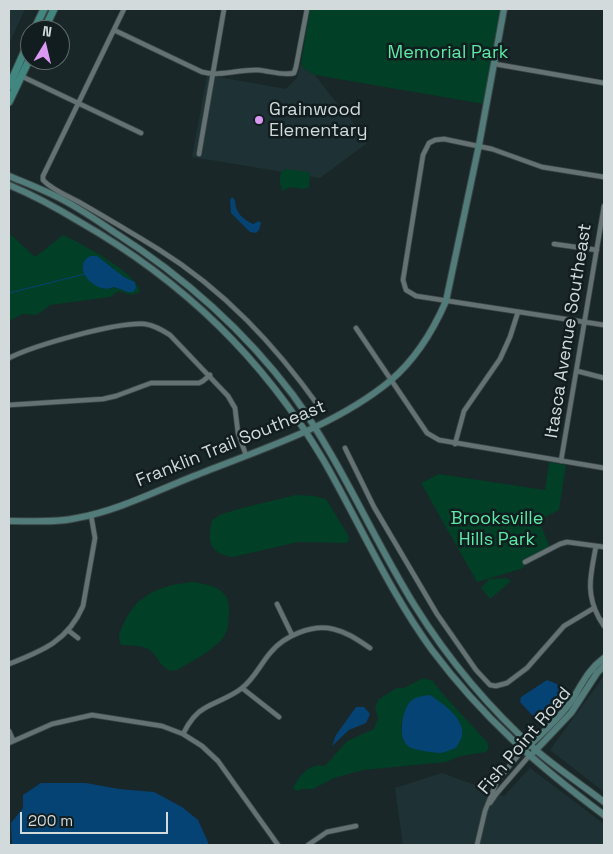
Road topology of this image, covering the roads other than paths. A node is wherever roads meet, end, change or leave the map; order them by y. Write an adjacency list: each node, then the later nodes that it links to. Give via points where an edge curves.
1 (124, 9): 5 (street)
2 (224, 9): 8 (street)
3 (307, 9): 8 (street, via 294,73 256,70)
4 (504, 9): 6 (main road, Franklin Trail Southeast)
5 (114, 30): 8 (street); 12 (street)
6 (495, 64): 9 (street); 14 (main road, Franklin Trail Southeast)
7 (15, 73): 10 (main road); 11 (main road); 12 (street)
8 (212, 75): 15 (street)
9 (604, 83)
10 (9, 86)
11 (9, 102)
12 (77, 102): 13 (street); 33 (street, via 43,176 46,184 160,250 222,296 273,347)
13 (141, 133)
14 (479, 145): 17 (street, via 542,167); 22 (main road, Franklin Trail Southeast); 22 (street, via 444,139 434,140 425,148 403,280 406,290 416,296)
15 (199, 154)
16 (9, 176): 34 (main road, via 78,208 141,249 190,287 266,362)
17 (604, 178)
18 (9, 185): 35 (main road, via 114,242 184,293 245,351)
19 (604, 206): 21 (street, Itasca Avenue Southeast)
20 (554, 244): 21 (street)
21 (597, 250): 24 (street, Itasca Avenue Southeast)
22 (446, 301): 23 (street); 31 (main road, Franklin Trail Southeast, via 421,348)
23 (518, 312): 24 (street); 36 (street, via 500,359 464,411)
24 (585, 323): 25 (street); 28 (street, Itasca Avenue Southeast)
25 (604, 325)
26 (356, 328): 31 (street)
27 (9, 358): 29 (street, via 22,351 95,332 146,324 170,335)
28 (577, 371): 30 (street); 39 (street, Itasca Avenue Southeast)
29 (210, 375): 32 (street, via 199,382 145,385 103,399); 38 (street, via 235,408 238,433)
30 (604, 378)
31 (391, 380): 34 (main road, Franklin Trail Southeast, via 341,414); 36 (street, via 427,433)
32 (9, 405)
33 (320, 408)
34 (315, 427): 35 (main road, Franklin Trail Southeast); 61 (main road, via 403,586 440,643 482,695)
35 (306, 432): 38 (main road, Franklin Trail Southeast); 62 (main road, via 419,631 470,697)
36 (455, 444): 39 (street)
37 (345, 448): 47 (street, via 374,507 437,614 476,670 490,684 508,683 527,668 564,626)
38 (246, 455): 41 (main road, Franklin Trail Southeast)
39 (562, 461): 40 (street)
40 (604, 468)
41 (91, 515): 42 (main road, Franklin Trail Southeast, via 56,521); 49 (street, via 95,538 83,606)
42 (9, 520)
43 (596, 546): 44 (street); 45 (street, via 567,542); 47 (street, via 589,588)
44 (604, 548)
45 (525, 562)
46 (277, 604): 50 (street)
47 (594, 608): 48 (street)
48 (604, 625)
49 (69, 631): 51 (street); 54 (street, via 47,648)
50 (292, 635): 52 (street, via 332,628 350,634); 56 (street, via 271,651)
51 (78, 638)
52 (370, 648)
53 (604, 658): 61 (main road, Fish Point Road, via 590,671 567,706)
54 (9, 664)
55 (604, 666): 63 (main road, Fish Point Road, via 571,713)
56 (242, 688): 57 (street); 59 (street, via 203,708)
57 (279, 717)
58 (9, 731): 60 (street)
59 (183, 734): 60 (street, via 162,726 92,715 52,724); 69 (street, via 218,761)
60 (11, 741)
61 (531, 745): 62 (main road, Fish Point Road); 63 (main road)
62 (522, 750): 64 (main road); 66 (street, Fish Point Road, via 497,781)
63 (536, 750): 64 (main road, Fish Point Road); 65 (main road)
64 (528, 756): 66 (street, Fish Point Road); 67 (main road)
65 (604, 802)
66 (486, 811): 71 (street, Fish Point Road)
67 (604, 815)
68 (356, 826): 70 (street, via 327,832)
69 (278, 845)
70 (308, 845)
71 (477, 845)

